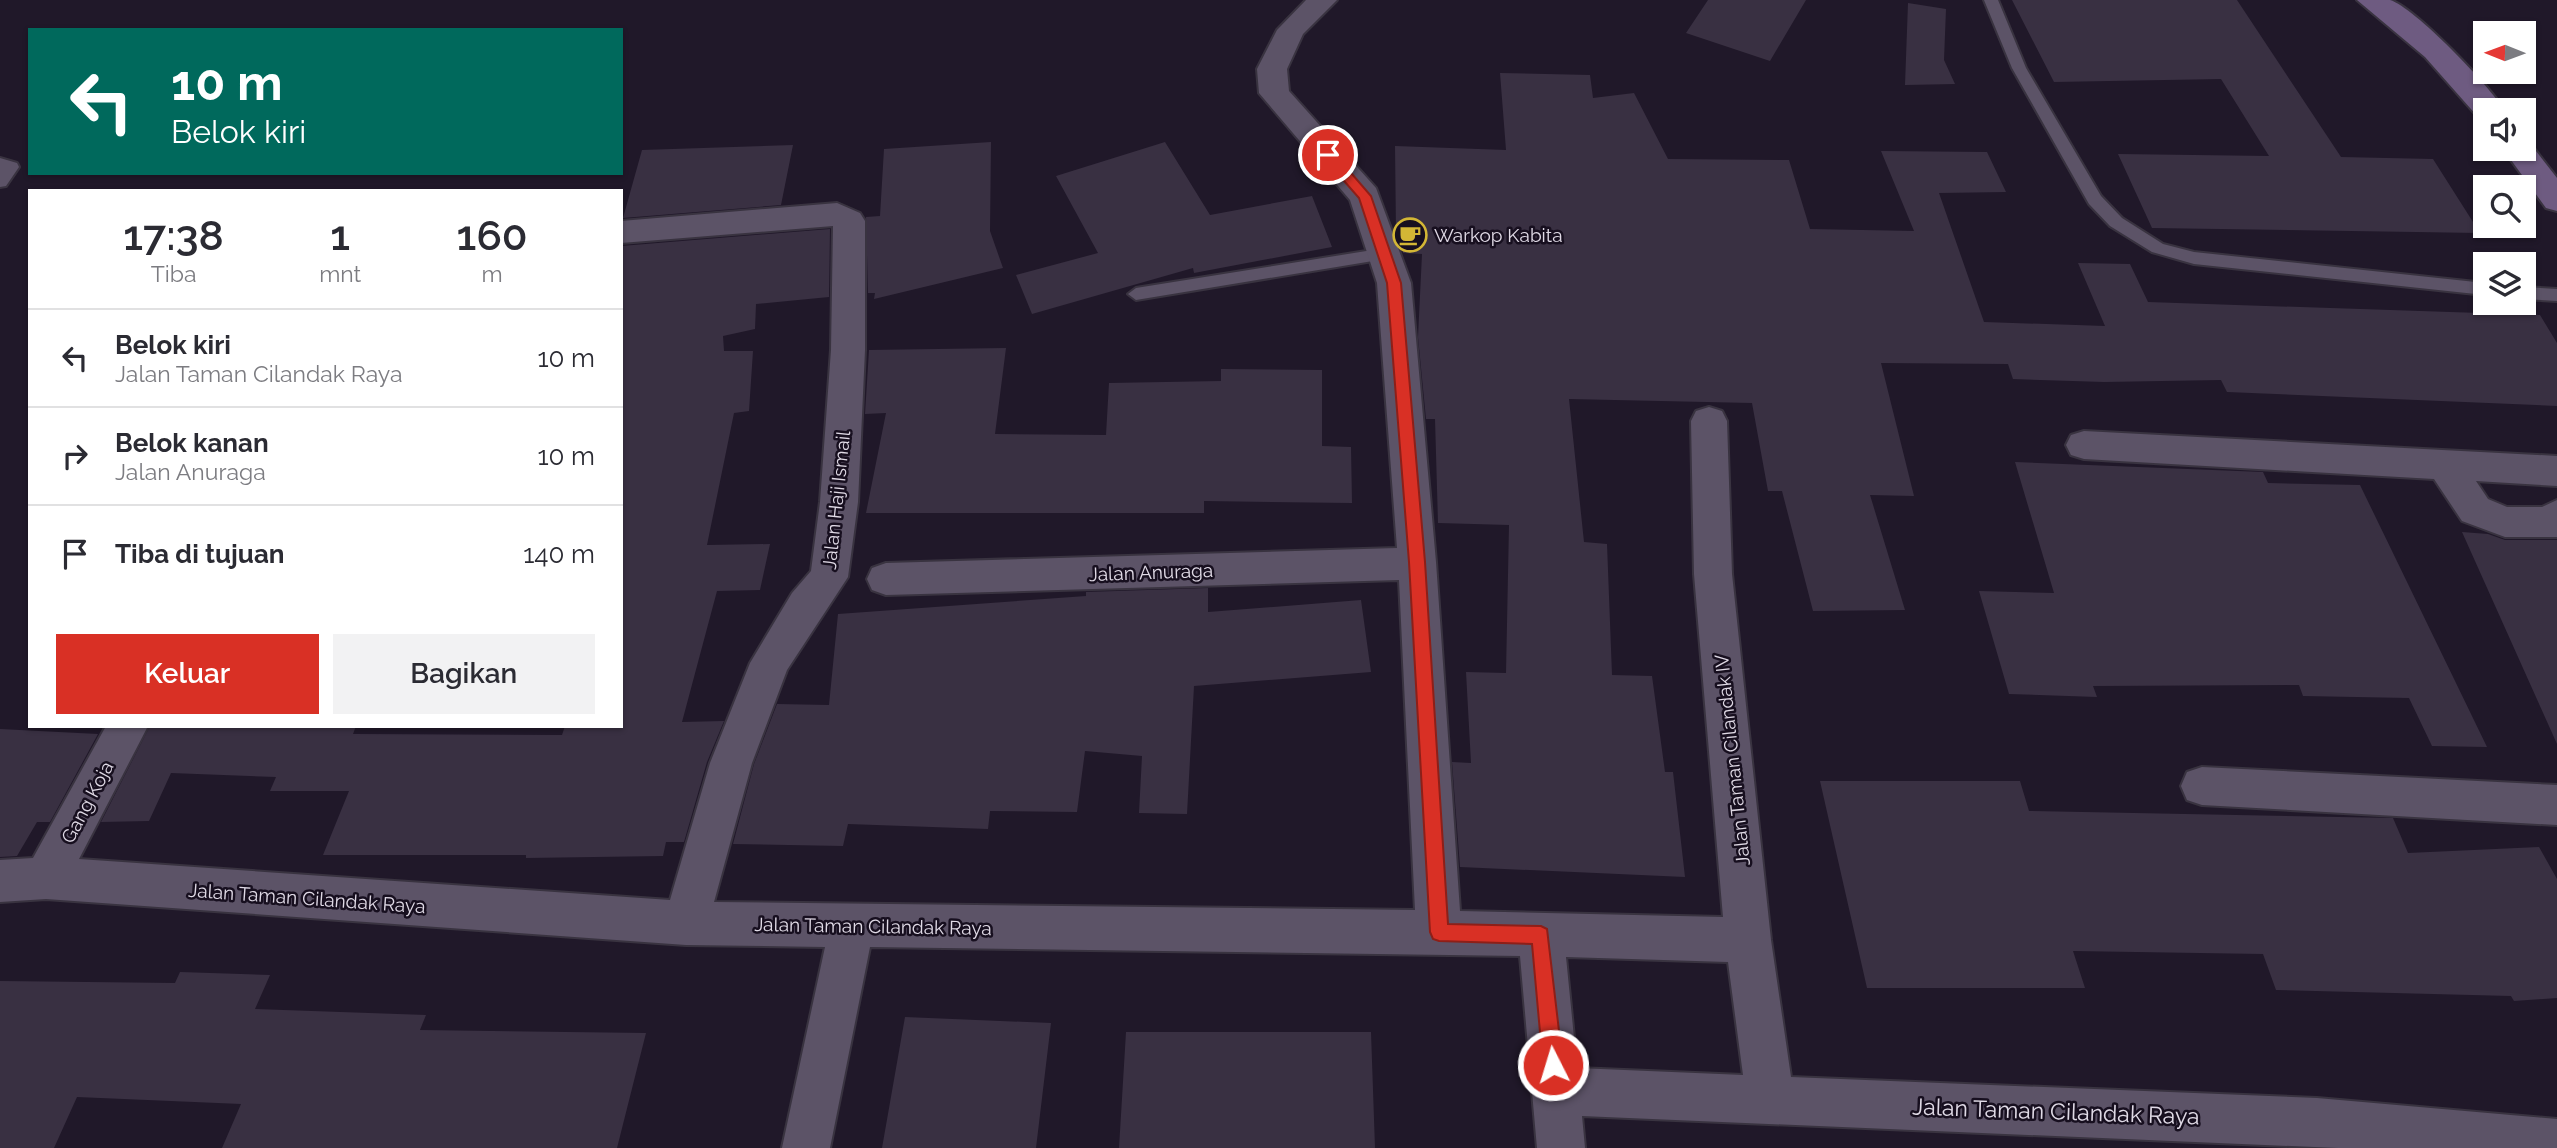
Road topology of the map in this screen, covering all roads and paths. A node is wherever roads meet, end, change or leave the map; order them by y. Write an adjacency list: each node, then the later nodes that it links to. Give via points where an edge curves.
1 (1323, 0): 10 (street, via 1291,30 1272,69 1274,93 1365,196)
2 (1991, 0): 11 (lane, via 2019,68 2095,200 2116,222 2158,248 2194,258)
3 (2371, 0): 4 (street, via 2463,76)
4 (2480, 98)
5 (2527, 161): 8 (street)
6 (0, 163): 7 (lane, via 11,167)
7 (0, 182)
8 (2557, 200)
9 (623, 232): 27 (street, Jalan Haji Ismail, via 843,215 849,221 848,350 839,502 829,577 770,663 731,763)
10 (1385, 254): 12 (lane); 20 (street, via 1394,283)
11 (2473, 288)
12 (1136, 294)
13 (2536, 294): 14 (lane)
14 (2557, 295)
15 (1709, 421): 31 (street, Jalan Taman Cilandak IV, via 1713,574)
16 (2084, 445): 17 (street)
17 (2444, 464): 18 (street); 19 (street, via 2475,510 2505,522 2554,523)
18 (2552, 481)
19 (2557, 515)
20 (1417, 562): 21 (street, Jalan Anuraga); 29 (street)
21 (886, 579)
22 (127, 728): 25 (street, Gang Koja)
23 (2202, 786): 24 (street)
24 (2557, 805)
25 (46, 878): 26 (street, Jalan Taman Cilandak Raya); 27 (street, Jalan Taman Cilandak Raya)
26 (0, 881)
27 (686, 923): 28 (street, Jalan Taman Cilandak Raya)
28 (852, 927): 29 (street, Jalan Taman Cilandak Raya); 36 (street)
29 (1439, 932): 30 (street, Jalan Taman Cilandak Raya)
30 (1541, 935): 31 (street, Jalan Taman Cilandak Raya); 32 (street)
31 (1748, 940): 33 (street, Jalan Taman Cilandak IV)
32 (1555, 1091): 33 (street, Jalan Taman Cilandak Raya); 37 (street)
33 (1770, 1098): 34 (street, Jalan Taman Cilandak Raya)
34 (2321, 1135): 35 (street, Jalan Taman Cilandak Raya)
35 (2557, 1143)
36 (806, 1148)
37 (1560, 1148)

